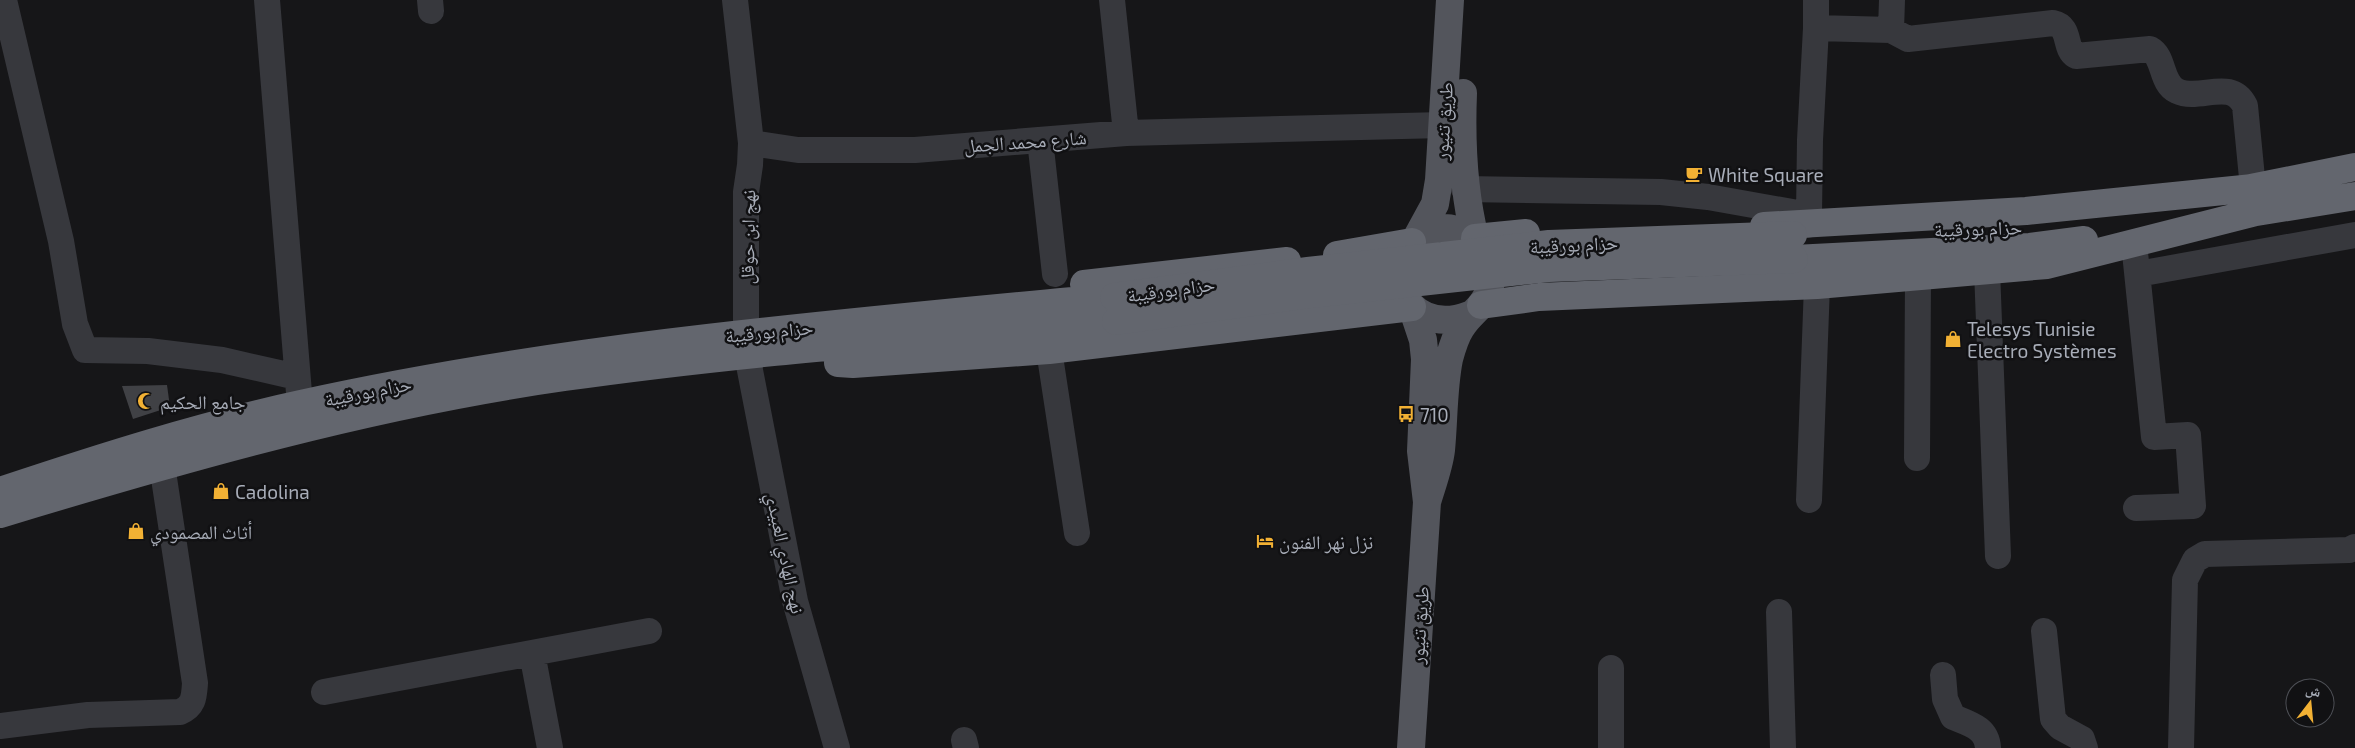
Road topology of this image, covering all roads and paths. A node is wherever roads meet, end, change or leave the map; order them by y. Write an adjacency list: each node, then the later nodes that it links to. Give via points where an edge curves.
1 (4, 0): 33 (street, via 61,241 75,324 85,350 148,351 222,360)
2 (267, 0): 33 (street)
3 (735, 0): 14 (street)
4 (1112, 0): 12 (street)
5 (1450, 0): 11 (main road, طريق تنيور)
6 (1467, 0): 16 (main road, طريق تنيور, via 1462,124)
7 (1816, 0): 9 (street)
8 (1892, 0): 10 (street)
9 (1816, 28): 10 (street); 19 (street)
10 (1891, 30): 18 (street, via 1908,39 2053,23 2065,30 2070,50 2076,56 2150,49 2156,54 2164,76 2174,90 2187,93 2221,90 2242,99)
11 (1443, 125): 12 (street, شارع محمد الجمل); 21 (main road, طريق تنيور, via 1435,204)
12 (1126, 133): 13 (street, شارع محمد الجمل)
13 (1040, 140): 14 (street, شارع محمد الجمل, via 915,150 798,150); 25 (street)
14 (751, 143): 31 (street, نهج ابن حوقل, via 746,192)
15 (2355, 167): 18 (highway, حزام بورقيبة)
16 (1464, 190): 19 (street, via 1661,192 1708,197); 20 (main road, طريق تنيور)
17 (2349, 197): 18 (highway, حزام بورقيبة); 22 (street)
18 (2255, 200): 19 (highway, via 2026,211); 19 (highway, حزام بورقيبة, via 2030,247); 23 (highway)
19 (1801, 234): 20 (highway, via 1546,232); 31 (highway, حزام بورقيبة, bridge, via 1549,268 1310,294)
20 (1475, 238): 21 (main road, via 1447,228 1432,230); 30 (main road, via 1485,249 1492,278 1489,292)
21 (1415, 240): 29 (main road, via 1406,249 1400,263 1399,279 1403,294); 31 (highway, via 1362,252 825,310)
22 (2354, 241): 26 (street)
23 (2134, 243): 24 (highway, via 2046,265); 26 (street)
24 (1987, 270): 27 (highway); 43 (street)
25 (1055, 274)
26 (2138, 274): 39 (street, via 2154,437 2188,435 2193,506)
27 (1918, 276): 28 (highway); 34 (street)
28 (1817, 285): 30 (highway, via 1538,297); 37 (street)
29 (1412, 307): 30 (main road, via 1425,317 1441,321 1456,320); 32 (highway); 38 (main road, طريق تنيور, via 1423,340 1425,359 1421,451)
30 (1475, 310): 38 (main road, طريق تنيور, via 1452,346 1440,453)
31 (746, 344): 32 (highway, via 853,364); 33 (highway, حزام بورقيبة, via 472,370); 35 (highway, حزام بورقيبة, via 479,391 300,429); 53 (street, نهج الهادي العبيدي, via 795,601)
32 (1050, 350): 41 (street)
33 (299, 391): 36 (highway, حزام بورقيبة)
34 (1916, 458)
35 (162, 465): 40 (highway, حزام بورقيبة); 51 (street, via 195,683 191,705 180,712 88,715)
36 (0, 491)
37 (1809, 500)
38 (1427, 502): 54 (main road, طريق تنيور)
39 (2136, 508)
40 (0, 514)
41 (1077, 533)
42 (2355, 547): 59 (street, via 2349,550 2205,554 2195,560 2185,580)
43 (1998, 556)
44 (1779, 612): 56 (street)
45 (649, 631): 47 (street)
46 (2044, 631): 58 (street, via 2053,719 2060,727 2082,739)
47 (532, 653): 50 (street); 52 (street)
48 (1611, 668): 55 (street)
49 (1943, 675): 57 (street, via 1945,699 1953,717 1978,728 1988,738)
50 (324, 692)
51 (0, 726)
52 (550, 748)
53 (837, 748)
54 (1411, 748)
55 (1611, 748)
56 (1782, 748)
57 (1988, 748)
58 (2085, 748)
59 (2181, 748)

